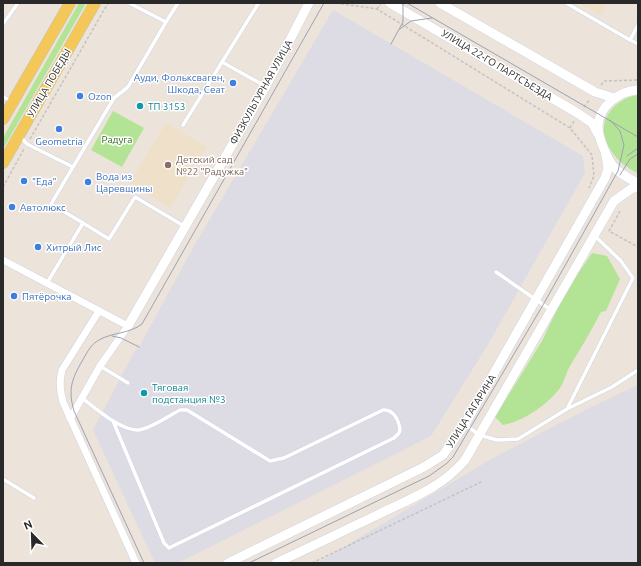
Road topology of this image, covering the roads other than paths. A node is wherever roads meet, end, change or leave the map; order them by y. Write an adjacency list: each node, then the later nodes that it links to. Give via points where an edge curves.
1 (18, 3): 12 (lane)
2 (70, 3): 20 (main road)
3 (95, 3): 24 (main road, УЛИЦА ПОБЕДЫ)
4 (129, 3): 11 (lane)
5 (178, 3): 11 (lane)
6 (256, 3): 16 (lane, via 258,4)
7 (309, 3): 17 (main road, ФИЗКУЛЬТУРНАЯ УЛИЦА)
8 (390, 3): 23 (main road, УЛИЦА 22-ГО ПАРТСЪЕЗДА, via 579,114 592,123)
9 (440, 3): 19 (main road, via 595,92)
10 (566, 3): 14 (lane)
11 (166, 22): 27 (lane, via 128,86 114,98)
12 (3, 24)
13 (638, 25): 14 (lane)
14 (630, 40): 15 (lane)
15 (638, 44)
16 (222, 62): 17 (lane); 22 (lane)
17 (266, 86): 31 (main road, ФИЗКУЛЬТУРНАЯ УЛИЦА)
18 (638, 90): 19 (main road)
19 (614, 98): 23 (main road, via 601,114)
20 (8, 99): 21 (main road)
21 (3, 119)
22 (183, 125)
23 (598, 134): 25 (main road)
24 (19, 135): 26 (main road, УЛИЦА ПОБЕДЫ); 27 (lane, via 27,144)
25 (606, 155): 28 (main road, via 618,171); 36 (main road, УЛИЦА ГАГАРИНА, via 608,169 605,178)
26 (3, 163)
27 (73, 167): 30 (lane, via 51,204)
28 (638, 183)
29 (638, 186): 32 (main road, УЛИЦА ГАГАРИНА, via 614,201)
30 (83, 223): 31 (lane, via 109,239 135,197); 35 (lane)
31 (185, 226): 39 (main road, ФИЗКУЛЬТУРНАЯ УЛИЦА)
32 (595, 236): 37 (main road, УЛИЦА ГАГАРИНА); 44 (lane, via 621,260 633,278)
33 (3, 260): 35 (street)
34 (496, 272): 36 (lane)
35 (47, 283): 38 (street)
36 (536, 301): 37 (lane); 47 (main road, УЛИЦА ГАГАРИНА)
37 (552, 310): 48 (main road, УЛИЦА ГАГАРИНА)
38 (99, 312): 39 (street); 45 (street, via 60,377 62,398)
39 (128, 326): 40 (street)
40 (100, 366): 42 (lane); 43 (street)
41 (638, 370): 44 (lane, via 612,387)
42 (128, 383)
43 (82, 398): 45 (street); 46 (lane)
44 (567, 409): 48 (lane, via 518,439 497,440)
45 (70, 419): 51 (street)
46 (113, 421): 46 (lane, via 138,430 180,410 187,410 270,462 284,458 383,410 394,414 400,430 394,438 168,548)
47 (465, 424): 48 (lane); 52 (main road, УЛИЦА ГАГАРИНА, via 444,455 424,467)
48 (479, 435): 53 (main road, УЛИЦА ГАГАРИНА, via 458,468 437,484)
49 (3, 479): 50 (lane)
50 (34, 498)
51 (136, 563)
52 (228, 563)
53 (276, 563)

